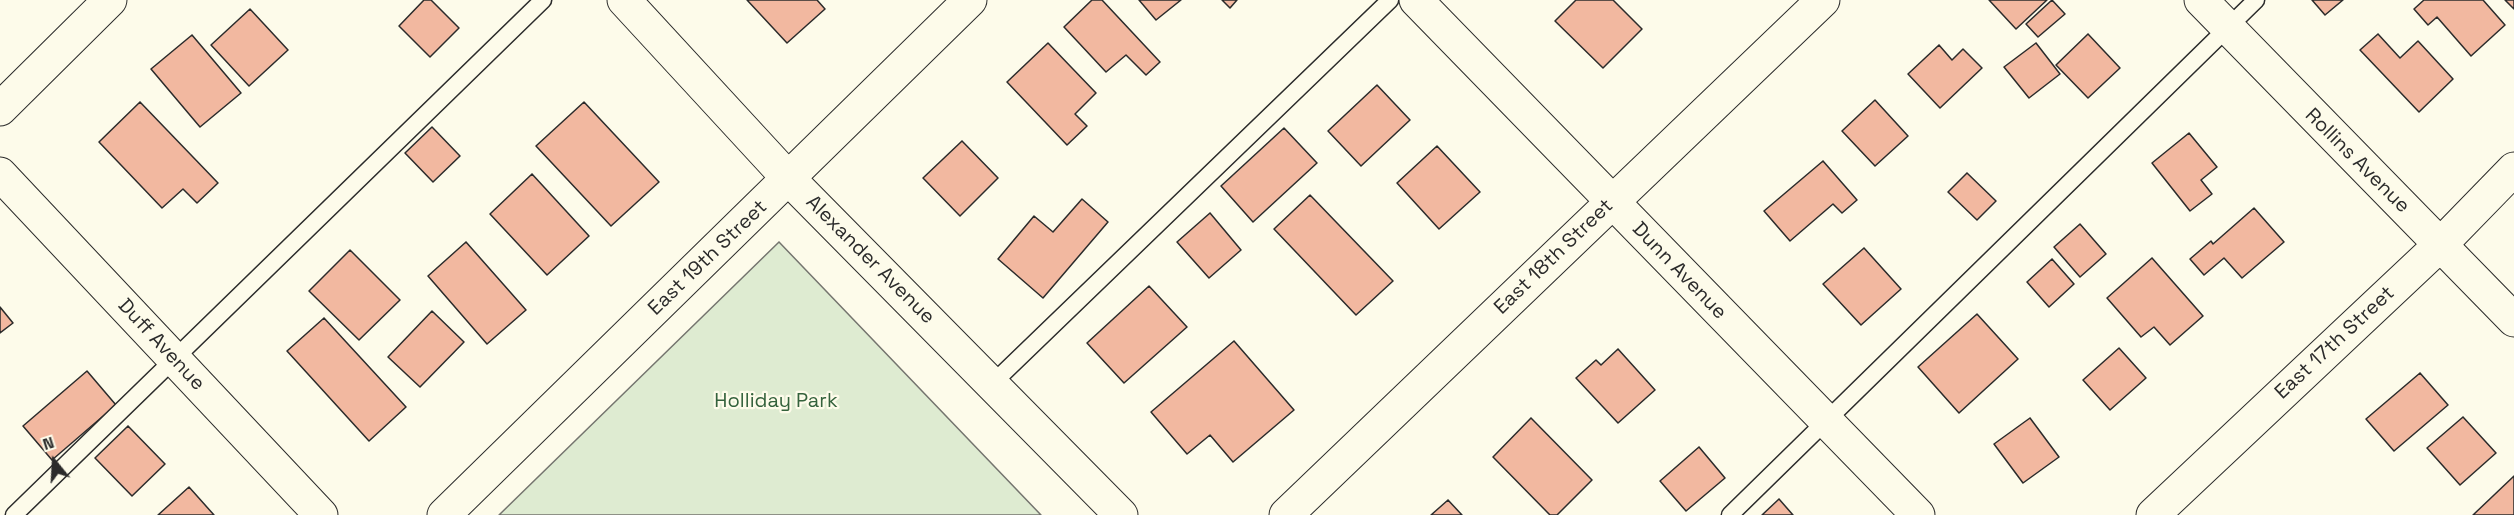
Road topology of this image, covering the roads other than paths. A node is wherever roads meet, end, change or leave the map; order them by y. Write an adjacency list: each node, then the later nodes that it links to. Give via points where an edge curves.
1 (110, 0): 11 (street)
2 (543, 0): 18 (lane)
3 (624, 0): 14 (street, Alexander Avenue)
4 (970, 0): 14 (street, East 19th Street)
5 (1390, 0): 19 (lane)
6 (1416, 0): 15 (street, Dunn Avenue)
7 (1822, 0): 15 (street, East 18th Street)
8 (2201, 0): 10 (street, Rollins Avenue)
9 (2256, 0): 10 (lane)
10 (2227, 29): 16 (street, Rollins Avenue); 20 (lane)
11 (0, 109)
12 (2514, 169): 16 (street, East 17th Street)
13 (0, 174): 18 (street, Duff Avenue)
14 (789, 179): 19 (street, Alexander Avenue); 23 (street, East 19th Street)
15 (1612, 202): 20 (street, Dunn Avenue); 25 (street, East 18th Street)
16 (2439, 245): 17 (street, Rollins Avenue); 28 (street, East 17th Street)
17 (2514, 320)
18 (174, 359): 21 (lane); 22 (street, Duff Avenue)
19 (993, 383): 24 (street, Alexander Avenue)
20 (1827, 421): 26 (lane); 27 (street, Dunn Avenue)
21 (14, 515)
22 (321, 515)
23 (444, 515)
24 (1121, 515)
25 (1286, 515)
26 (1730, 515)
27 (1918, 515)
28 (2153, 515)

